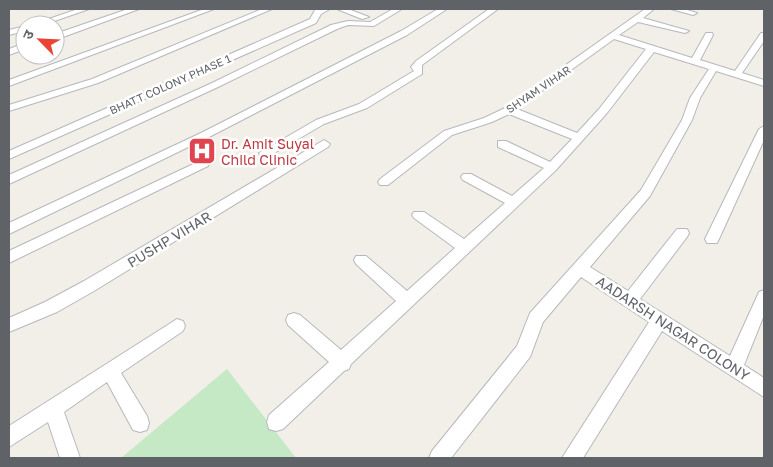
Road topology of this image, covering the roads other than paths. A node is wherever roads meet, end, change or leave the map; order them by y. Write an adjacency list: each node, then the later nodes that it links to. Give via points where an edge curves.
1 (84, 9): 13 (street)
2 (135, 9): 17 (street)
3 (210, 9): 25 (street)
4 (268, 9): 27 (street, via 96,81)
5 (326, 9): 34 (street, BHATT COLONY PHASE 1, via 318,12 313,21)
6 (341, 9): 14 (street)
7 (398, 9): 38 (street, via 371,24 348,23 334,27)
8 (443, 9): 42 (street, via 389,42)
9 (494, 9): 33 (street, via 418,63 419,72 363,106 320,122)
10 (650, 9): 15 (street, SHYAM VIHAR)
11 (675, 9): 12 (street)
12 (693, 13)
13 (65, 15)
14 (365, 17)
15 (637, 19): 16 (street); 20 (street, SHYAM VIHAR)
16 (685, 31)
17 (65, 33)
18 (709, 35): 22 (street)
19 (764, 35): 24 (street)
20 (613, 36): 21 (street); 28 (street, SHYAM VIHAR)
21 (652, 48): 22 (street); 30 (street)
22 (695, 60): 23 (street)
23 (715, 66): 24 (street); 48 (street, via 646,193)
24 (737, 74): 26 (street)
25 (9, 83)
26 (764, 83)
27 (9, 108)
28 (509, 110): 30 (street); 39 (street, SHYAM VIHAR, via 448,133)
29 (764, 129): 44 (street)
30 (580, 138): 36 (street)
31 (324, 144): 54 (street, PUSHP VIHAR, via 89,286)
32 (502, 144): 36 (street)
33 (265, 153)
34 (9, 155)
35 (204, 162): 46 (street)
36 (552, 167): 40 (street)
37 (467, 177): 40 (street)
38 (9, 180)
39 (384, 182)
40 (513, 202): 45 (street)
41 (419, 215): 45 (street)
42 (9, 229)
43 (682, 233): 51 (street)
44 (712, 239)
45 (465, 246): 50 (street)
46 (9, 257)
47 (361, 260): 50 (street)
48 (581, 269): 51 (street, AADARSH NAGAR COLONY); 65 (street, via 536,318 524,351)
49 (764, 297): 57 (street)
50 (407, 301): 56 (street)
51 (630, 301): 53 (street, AADARSH NAGAR COLONY)
52 (294, 320): 56 (street)
53 (660, 320): 57 (street, AADARSH NAGAR COLONY); 66 (street)
54 (9, 325)
55 (177, 326): 58 (street)
56 (343, 363): 61 (street)
57 (734, 368): 59 (street, AADARSH NAGAR COLONY)
58 (110, 371): 60 (street); 62 (street)
59 (764, 388)
60 (53, 408): 63 (street); 64 (street)
61 (276, 422)
62 (140, 423)
63 (9, 437)
64 (70, 458)
65 (439, 458)
66 (572, 458)

